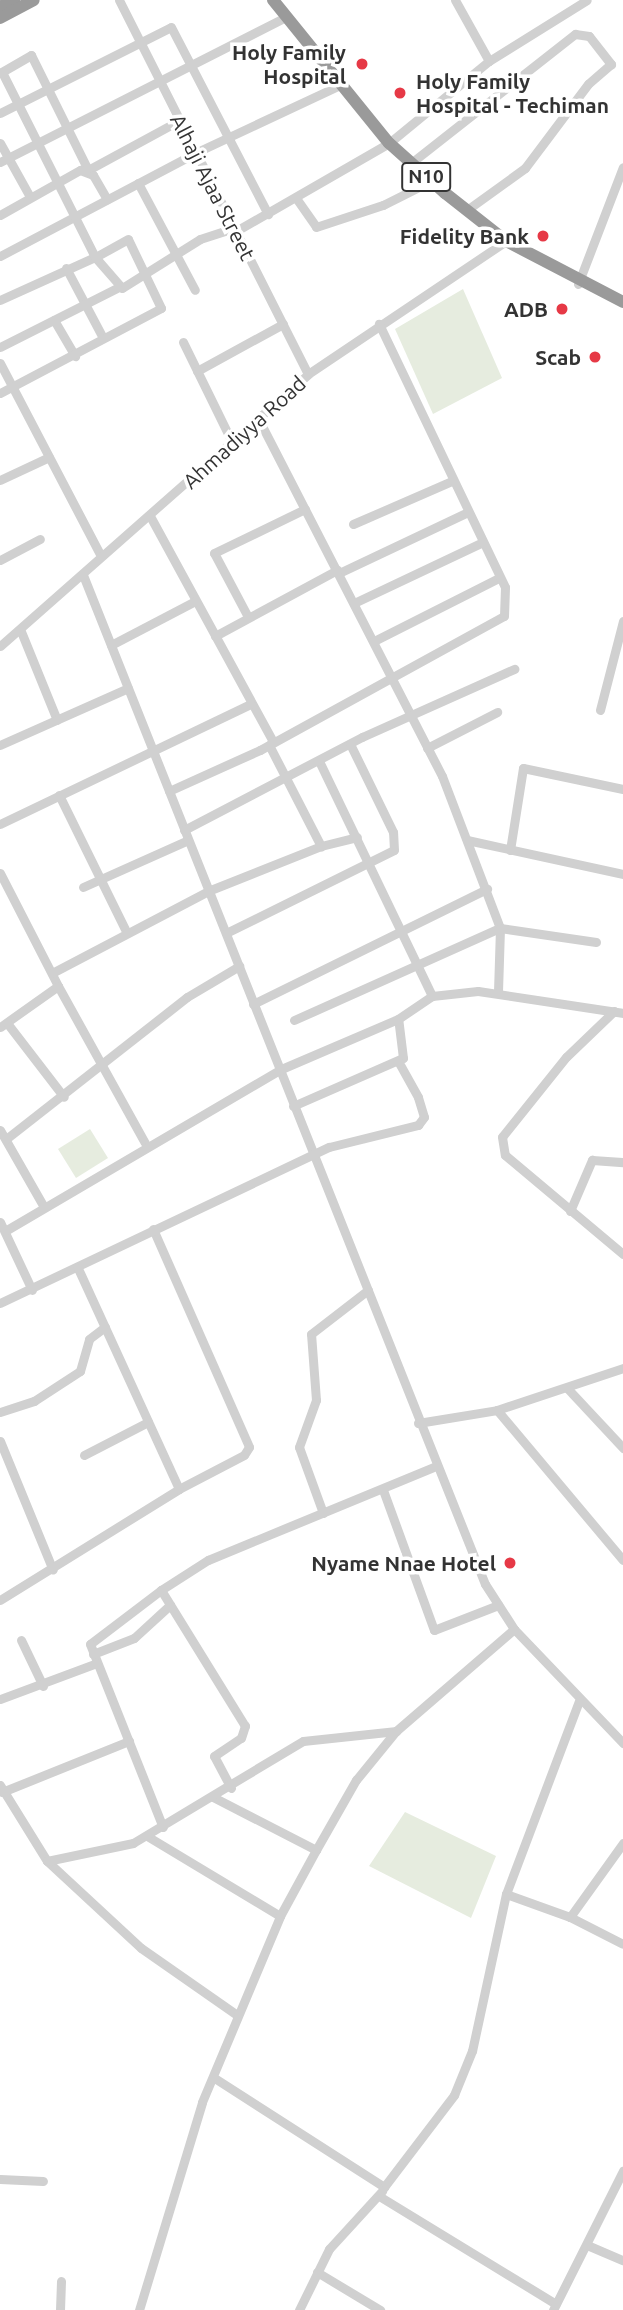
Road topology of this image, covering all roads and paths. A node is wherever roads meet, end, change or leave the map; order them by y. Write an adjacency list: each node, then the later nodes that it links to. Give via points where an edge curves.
1 (14, 0): 7 (highway)
2 (34, 0): 9 (highway)
3 (119, 0): 10 (street, Alhaji Ajaa Street)
4 (273, 0): 8 (highway, N10)
5 (455, 0): 11 (street)
6 (587, 0): 11 (street)
7 (0, 7)
8 (286, 17): 12 (street); 17 (highway, N10)
9 (0, 18)
10 (137, 43): 12 (street, via 171,27); 16 (street, Alhaji Ajaa Street); 18 (street)
11 (489, 61): 26 (street)
12 (190, 62): 16 (street); 23 (street)
13 (623, 62): 14 (street)
14 (612, 63): 29 (street, via 589,36 575,34); 38 (street, via 551,129 525,168)
15 (1, 72): 18 (street, via 31,55); 19 (street)
16 (157, 78): 21 (street, Alhaji Ajaa Street); 22 (street)
17 (340, 85): 23 (street); 26 (highway, N10)
18 (48, 89): 19 (street); 22 (street)
19 (18, 104): 20 (street); 24 (street)
20 (0, 113)
21 (180, 120): 27 (street, Alhaji Ajaa Street); 31 (street)
22 (68, 126): 24 (street); 31 (street)
23 (229, 136): 27 (street); 39 (street)
24 (38, 142): 28 (street); 32 (street)
25 (0, 143): 28 (street)
26 (389, 143): 29 (highway, N10); 36 (street)
27 (197, 152): 34 (street); 42 (street, Alhaji Ajaa Street)
28 (4, 160): 35 (street)
29 (411, 163): 33 (highway, N10)
30 (623, 167): 49 (street)
31 (88, 170): 32 (street); 37 (street)
32 (56, 180): 35 (street); 41 (street)
33 (431, 181): 36 (street, via 383,205 316,226); 38 (highway, N10)
34 (138, 183): 37 (street); 44 (street)
35 (30, 197): 40 (street)
36 (296, 198): 39 (street)
37 (107, 199): 41 (street)
38 (467, 210): 43 (highway, N10)
39 (268, 214): 42 (street)
40 (0, 215)
41 (75, 216): 45 (street); 46 (street)
42 (235, 230): 44 (street); 56 (street, Alhaji Ajaa Street)
43 (506, 241): 49 (highway, N10); 57 (street, Ahmadiyya Road)
44 (181, 253): 48 (street); 51 (street)
45 (0, 256)
46 (95, 257): 47 (street); 48 (street, via 128,239); 50 (street)
47 (66, 268): 52 (street); 54 (street)
48 (145, 274): 50 (street); 58 (street, via 161,308)
49 (578, 284): 53 (highway, N10)
50 (117, 288): 54 (street)
51 (195, 290)
52 (0, 300)
53 (623, 302)
54 (86, 305): 55 (street); 58 (street)
55 (54, 320): 60 (street); 61 (street)
56 (283, 324): 63 (street); 64 (street, Alhaji Ajaa Street)
57 (379, 324): 64 (street, Ahmadiyya Road); 71 (street)
58 (103, 338): 61 (street)
59 (183, 342): 63 (street)
60 (0, 347)
61 (75, 356): 65 (street)
62 (0, 363): 65 (street)
63 (197, 371): 68 (street)
64 (308, 374): 67 (street, Ahmadiyya Road)
65 (12, 386): 66 (street); 69 (street)
66 (0, 393)
67 (259, 419): 68 (street, Ahmadiyya Road); 72 (street)
68 (233, 444): 74 (street, Ahmadiyya Road)
69 (49, 457): 70 (street); 78 (street)
70 (0, 480)
71 (452, 481): 73 (street); 75 (street)
72 (305, 509): 80 (street); 85 (street, via 214,553)
73 (466, 513): 77 (street); 80 (street)
74 (150, 516): 78 (street, Ahmadiyya Road); 83 (street)
75 (353, 524)
76 (40, 539): 79 (street)
77 (481, 543): 82 (street); 84 (street)
78 (101, 556): 81 (street, Ahmadiyya Road)
79 (0, 560)
80 (338, 572): 84 (street); 85 (street)
81 (83, 575): 87 (street, Ahmadiyya Road); 90 (street)
82 (497, 579): 89 (street); 93 (street, via 508,594 504,616)
83 (195, 601): 88 (street); 90 (street)
84 (354, 603): 89 (street)
85 (247, 615): 88 (street)
86 (623, 621): 96 (street)
87 (20, 629): 91 (street, Ahmadiyya Road); 99 (street)
88 (215, 636): 95 (street)
89 (374, 641): 93 (street)
90 (111, 645): 94 (street)
91 (0, 646)
92 (514, 669): 98 (street)
93 (392, 678): 98 (street); 100 (street)
94 (128, 688): 99 (street); 104 (street)
95 (251, 705): 100 (street); 104 (street)
96 (600, 710)
97 (497, 712): 103 (street)
98 (411, 715): 101 (street); 103 (street)
99 (57, 720): 102 (street)
100 (271, 744): 106 (street); 108 (street)
101 (351, 744): 105 (street); 117 (street, via 397,842)
102 (0, 745)
103 (427, 748): 114 (street)
104 (154, 754): 108 (street); 109 (street)
105 (319, 761): 106 (street); 112 (street)
106 (288, 779): 111 (street); 115 (street)
107 (623, 789): 116 (street, via 523,768)
108 (169, 791): 111 (street)
109 (59, 795): 110 (street); 120 (street)
110 (0, 824)
111 (184, 830): 113 (street)
112 (357, 837): 115 (street); 117 (street)
113 (188, 840): 120 (street); 123 (street)
114 (467, 840): 116 (street); 122 (street)
115 (321, 846): 123 (street)
116 (510, 850): 119 (street)
117 (373, 865): 124 (street); 127 (street)
118 (0, 873): 131 (street)
119 (623, 874)
120 (100, 880): 121 (street); 126 (street)
121 (83, 887)
122 (487, 889): 124 (street); 125 (street)
123 (208, 891): 126 (street); 127 (street)
124 (402, 926): 129 (street); 135 (street)
125 (500, 928): 128 (street); 129 (street); 133 (street)
126 (127, 933): 131 (street)
127 (226, 933): 130 (street)
128 (596, 942)
129 (418, 963): 134 (street); 138 (street)
130 (239, 966): 135 (street); 141 (street, via 187,997)
131 (52, 974): 132 (street)
132 (58, 986): 139 (street); 141 (street)
133 (498, 993): 134 (street); 136 (street)
134 (432, 996): 137 (street)
135 (253, 1003): 142 (street)
136 (619, 1012): 151 (street, via 566,1057 502,1137 505,1155)
137 (398, 1019): 140 (street, via 405,1050); 142 (street)
138 (294, 1020)
139 (3, 1025): 143 (street)
140 (398, 1061): 144 (street); 148 (street, via 418,1097 422,1122 338,1144)
141 (102, 1065): 143 (street); 147 (street)
142 (279, 1070): 144 (street); 147 (street)
143 (64, 1097): 146 (street)
144 (293, 1106): 148 (street)
145 (0, 1130): 146 (street)
146 (6, 1139): 150 (street)
147 (145, 1143): 150 (street)
148 (313, 1158): 153 (street); 157 (street)
149 (623, 1163): 151 (street, via 592,1160)
150 (44, 1207): 152 (street)
151 (570, 1211): 154 (street)
152 (2, 1226): 156 (street)
153 (153, 1229): 155 (street); 170 (street, via 249,1447 244,1455)
154 (623, 1254)
155 (78, 1268): 156 (street); 159 (street)
156 (32, 1290): 158 (street)
157 (368, 1290): 165 (street); 172 (street, via 311,1334 316,1401 299,1447)
158 (0, 1303)
159 (105, 1328): 163 (street, via 89,1339 84,1368 34,1401); 164 (street)
160 (623, 1368): 161 (street)
161 (568, 1389): 162 (street); 167 (street)
162 (497, 1410): 165 (street); 173 (street)
163 (0, 1412)
164 (148, 1422): 168 (street); 170 (street)
165 (418, 1423): 169 (street)
166 (0, 1441): 174 (street)
167 (623, 1448)
168 (84, 1455)
169 (436, 1466): 171 (street); 178 (street)
170 (179, 1489): 174 (street)
171 (383, 1490): 172 (street); 178 (street, via 434,1630)
172 (323, 1513): 175 (street, via 208,1560)
173 (623, 1560)
174 (53, 1570): 176 (street)
175 (161, 1590): 177 (street); 181 (street, via 90,1644)
176 (0, 1600)
177 (170, 1605): 181 (street, via 134,1638); 188 (street, via 245,1726 242,1738 214,1756)
178 (498, 1605): 179 (street)
179 (514, 1629): 184 (street); 185 (street)
180 (21, 1640): 182 (street)
181 (95, 1659): 182 (street); 186 (street)
182 (43, 1686): 183 (street)
183 (0, 1699)
184 (579, 1701): 187 (street); 196 (street)
185 (396, 1731): 188 (street, via 303,1741); 194 (street, via 356,1780)
186 (129, 1741): 189 (street); 191 (street)
187 (623, 1743)
188 (231, 1788): 190 (street)
189 (1, 1789): 195 (street)
190 (213, 1797): 191 (street); 194 (street)
191 (163, 1827): 192 (street)
192 (148, 1836): 195 (street, via 119,1849); 197 (street)
193 (623, 1843): 198 (street)
194 (316, 1850): 197 (street)
195 (47, 1861): 200 (street, via 141,1948)
196 (506, 1894): 198 (street); 205 (street, via 472,2051 454,2095)
197 (280, 1916): 200 (street)
198 (570, 1917): 199 (street)
199 (623, 1944)
200 (237, 2015): 201 (street)
201 (216, 2079): 205 (street); 212 (street, via 190,2134)
202 (623, 2171): 206 (street)
203 (0, 2179): 204 (street)
204 (43, 2181)
205 (382, 2191): 208 (street, via 329,2249); 210 (street)
206 (587, 2245): 207 (street); 210 (street)
207 (623, 2260)
208 (317, 2272): 213 (street); 214 (street)
209 (61, 2281): 211 (street)
210 (554, 2307)
211 (60, 2310)
212 (139, 2310)
213 (299, 2310)
214 (380, 2310)

